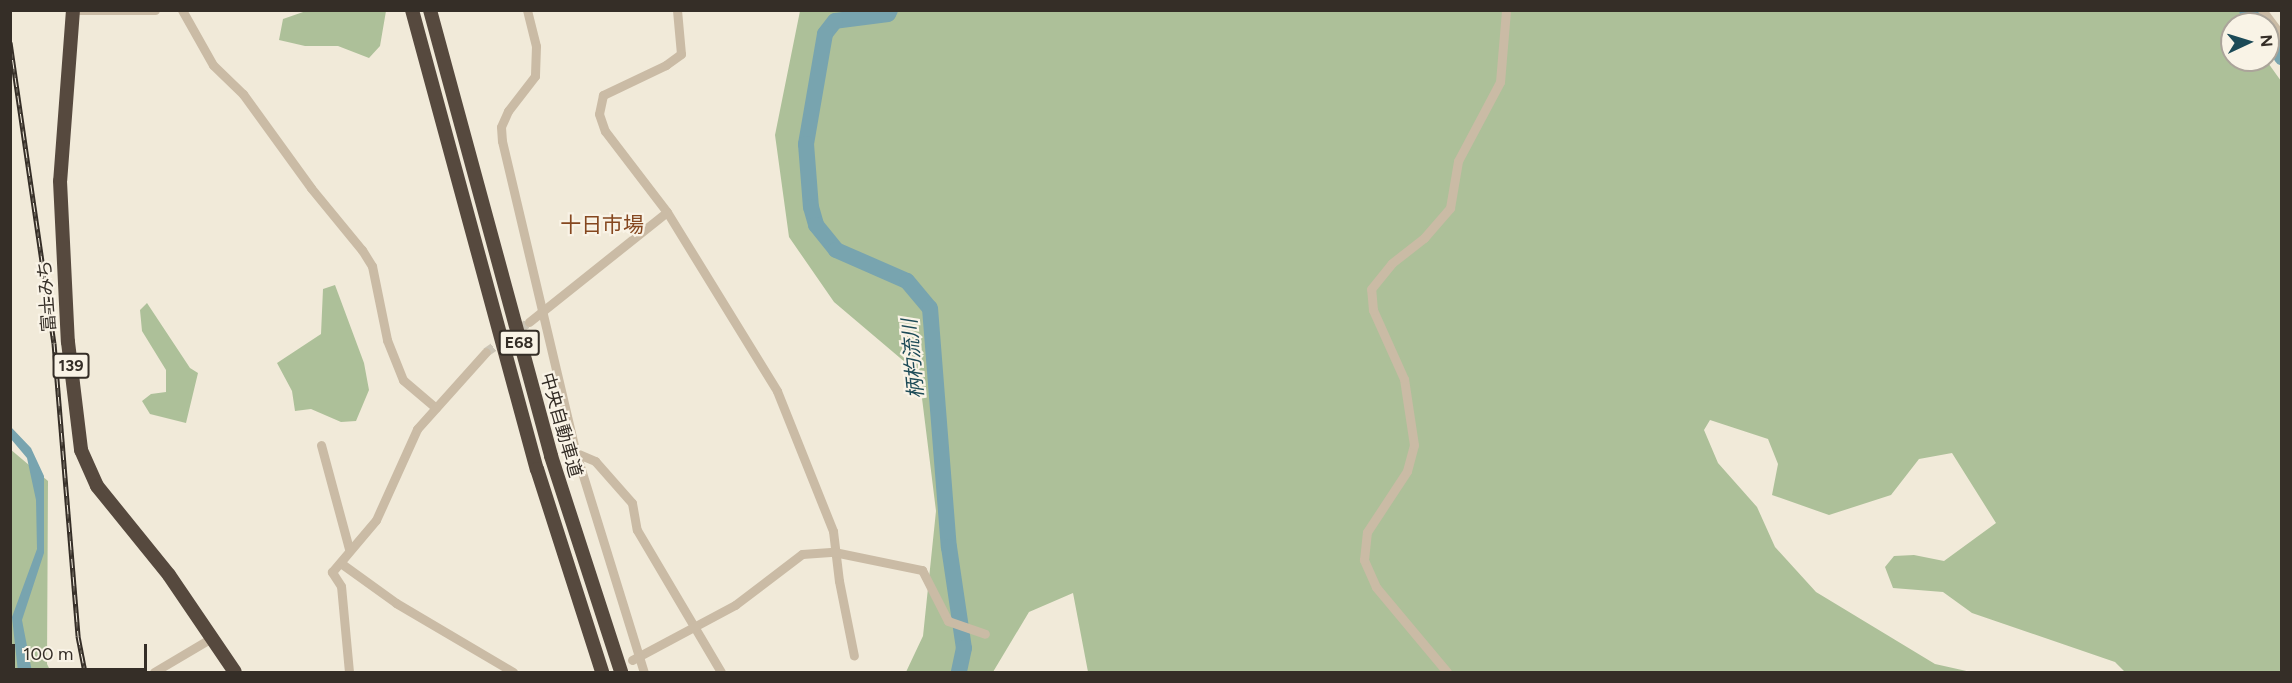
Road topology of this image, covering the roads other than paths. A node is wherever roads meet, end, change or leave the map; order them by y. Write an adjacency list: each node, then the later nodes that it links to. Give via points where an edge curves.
1 (73, 10): 24 (highway, 富士みち / 139, via 60,182 68,342 81,450 108,502 169,575)
2 (79, 10): 3 (street)
3 (155, 10)
4 (182, 10): 16 (street, via 213,65 243,94 362,250 372,266 387,340 403,380)
5 (412, 10): 31 (highway, 中央自動車道 / E68, via 531,447)
6 (430, 10): 32 (highway, 中央自動車道 / E68, via 538,410)
7 (527, 10): 13 (street, via 536,46 535,76 501,127)
8 (677, 10): 12 (street, via 681,54 603,95 599,114 606,131)
9 (1506, 10): 35 (street, via 1500,82 1458,161 1450,208 1424,238 1392,263 1371,289 1373,310 1404,379 1414,444 1407,471 1367,532 1364,560 1376,587)
10 (2262, 10): 11 (street)
11 (2282, 37)
12 (668, 212): 13 (street); 20 (street, via 777,391 833,531)
13 (542, 309): 14 (street); 18 (street)
14 (529, 322)
15 (486, 352): 16 (street)
16 (436, 408): 19 (street, via 417,429 376,520)
17 (321, 445): 19 (street)
18 (576, 453): 22 (street, via 595,461 632,503 637,530); 26 (street)
19 (349, 549): 21 (street)
20 (834, 552): 22 (street, via 802,554 767,583); 23 (street, via 922,570 948,621); 25 (street)
21 (342, 564): 29 (street, via 332,572 341,586); 30 (street, via 396,603)
22 (696, 628): 26 (street); 34 (street)
23 (985, 634)
24 (213, 637): 27 (street); 28 (highway, 富士みち / 139)
25 (854, 656)
26 (635, 658): 33 (street)
27 (154, 672)
28 (235, 672)
29 (349, 672)
30 (513, 672)
31 (602, 672)
32 (621, 672)
33 (644, 672)
34 (720, 672)
35 (1447, 672)

